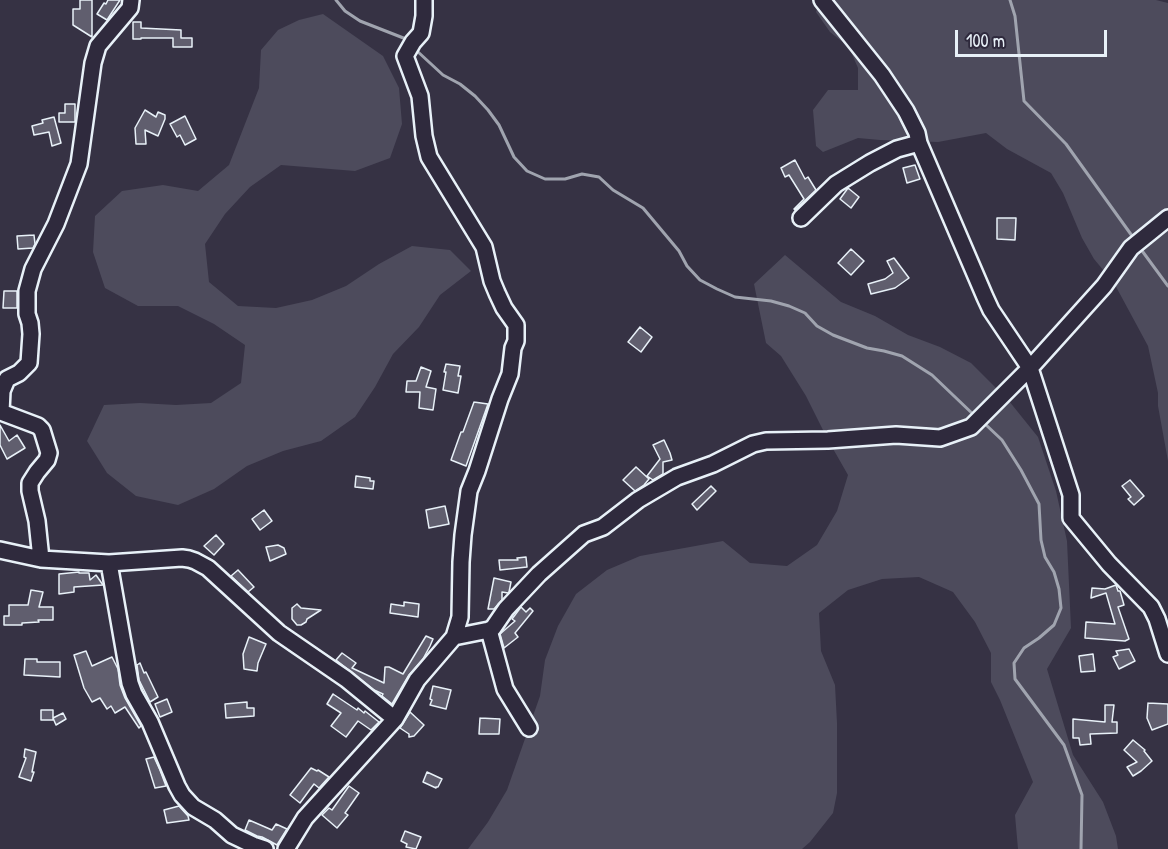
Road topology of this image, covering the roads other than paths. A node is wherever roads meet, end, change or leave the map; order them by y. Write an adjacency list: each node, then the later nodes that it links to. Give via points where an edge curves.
1 (131, 0): 8 (street, via 130,8 98,46 79,164 27,291 30,361 7,379)
2 (424, 0): 13 (street, via 421,33 405,56 420,96 429,157 484,247 497,293 516,325 510,374 469,491 460,617)
3 (822, 0): 4 (street, via 882,75 906,111)
4 (919, 143): 5 (street, via 897,149 836,184); 7 (street, via 985,297)
5 (801, 218)
6 (1168, 218): 7 (street, via 1131,249 1104,286)
7 (1030, 368): 12 (street, via 971,428 955,434 940,438 896,435 766,441 677,477 603,527 584,534 539,574); 14 (street, via 1071,495 1071,518 1151,607)
8 (0, 409): 10 (street, via 38,426 47,443 47,460 30,483)
9 (0, 550): 10 (street)
10 (41, 559): 11 (street)
11 (109, 563): 15 (street, via 182,558 195,561 279,633); 17 (street, via 130,683 177,786 193,807 232,835)
12 (489, 630): 13 (street); 16 (street, via 505,689)
13 (454, 638): 15 (street, via 417,680)
14 (1168, 654)
15 (395, 719): 18 (street, via 305,818)
16 (529, 728)
17 (265, 849)
18 (286, 849)

